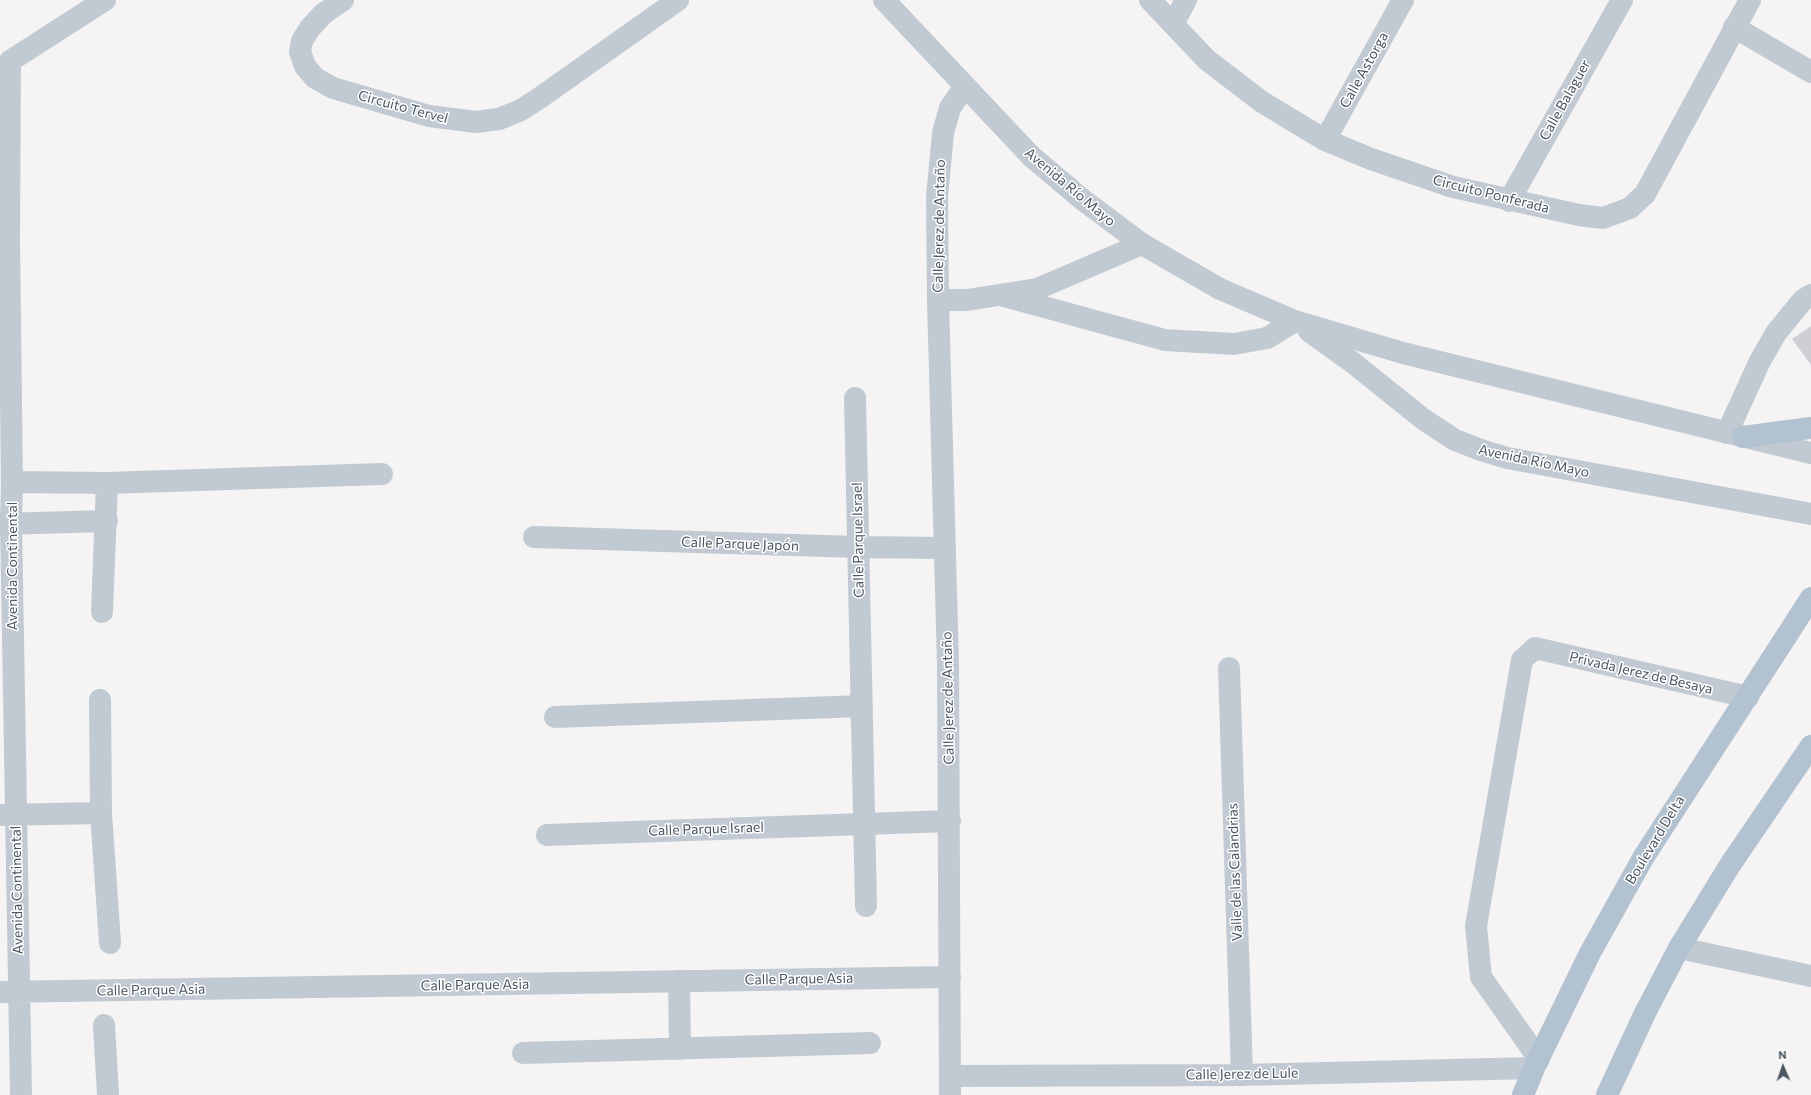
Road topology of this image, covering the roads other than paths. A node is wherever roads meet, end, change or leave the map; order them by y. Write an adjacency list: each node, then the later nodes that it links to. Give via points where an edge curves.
1 (342, 0): 2 (street, Circuito Tervel, via 323,14 302,41 300,52 305,66 315,78 333,88 429,116 476,122 499,119 521,110)
2 (678, 0)
3 (884, 0): 14 (street, Avenida Río Mayo)
4 (1150, 0): 10 (street, Circuito Ponferada)
5 (1186, 0): 10 (street)
6 (1403, 0): 15 (street, Calle Astorga)
7 (1622, 0): 16 (street, Calle Balaguer)
8 (1750, 0): 11 (street, Circuito Ponferada)
9 (93, 3): 12 (street)
10 (1173, 24): 15 (street, Circuito Ponferada, via 1207,60 1262,102)
11 (1734, 27): 13 (street); 16 (street, Circuito Ponferada, via 1645,194 1630,208 1603,218)
12 (5, 59): 17 (street, Avenida Continental)
13 (1811, 72)
14 (965, 86): 18 (street, Avenida Río Mayo, via 1031,156 1083,200); 21 (street, Calle Jerez de Antaño, via 950,108 943,133 937,197)
15 (1325, 140): 16 (street, Circuito Ponferada, via 1453,187)
16 (1509, 201)
17 (5, 240): 28 (street, Avenida Continental)
18 (1142, 244): 19 (street, Calle Jerez de Antaño, via 1037,289); 22 (street, Avenida Río Mayo, via 1220,289)
19 (1000, 295): 21 (street, Calle Jerez de Antaño, via 967,300); 22 (street, via 1165,340 1234,344 1267,338)
20 (1811, 295): 25 (street, via 1803,300 1776,333 1760,361)
21 (938, 300): 35 (street, Calle Jerez de Antaño)
22 (1295, 321): 25 (street, Avenida Río Mayo, via 1403,353); 30 (street, Avenida Río Mayo, via 1352,362 1423,419 1455,440 1481,450 1506,458)
23 (855, 398): 34 (street, Calle Parque Israel)
24 (1811, 428): 25 (main road)
25 (1735, 435): 26 (street, Avenida Río Mayo)
26 (1811, 453)
27 (382, 474): 29 (street)
28 (12, 482): 29 (street); 32 (street, Avenida Continental)
29 (107, 483): 31 (street)
30 (1811, 514)
31 (107, 521): 32 (street); 37 (street)
32 (5, 524): 45 (street, Avenida Continental)
33 (534, 538): 34 (street, Calle Parque Japón)
34 (858, 547): 35 (street, Calle Parque Japón); 41 (street, Calle Parque Israel)
35 (945, 548): 46 (street, Calle Jerez de Antaño)
36 (1811, 598): 39 (main road, Boulevard Delta)
37 (102, 612)
38 (1229, 668): 61 (street, Valle de las Calandrias)
39 (1748, 697): 60 (main road, Boulevard Delta, via 1643,858 1590,953); 60 (street, Privada Jerez de Besaya, via 1535,648 1522,660 1476,926 1481,977)
40 (100, 700): 44 (street)
41 (862, 706): 42 (street); 47 (street, Calle Parque Israel)
42 (555, 717)
43 (1811, 746): 51 (main road, via 1730,865)
44 (101, 813): 45 (street); 50 (street)
45 (8, 814): 55 (street, Avenida Continental)
46 (950, 821): 47 (street, Calle Parque Israel); 52 (street, Calle Jerez de Antaño)
47 (864, 824): 48 (street, Calle Parque Israel); 49 (street, Calle Parque Israel)
48 (547, 835)
49 (866, 906)
50 (110, 943)
51 (1679, 948): 53 (street); 66 (main road)
52 (950, 976): 54 (street, Calle Parque Asia); 62 (street, Calle Jerez de Antaño)
53 (1811, 976)
54 (679, 981): 55 (street, Calle Parque Asia); 58 (street)
55 (10, 992): 63 (street, Avenida Continental)
56 (104, 1025): 64 (street)
57 (870, 1044): 58 (street)
58 (680, 1049): 59 (street)
59 (523, 1053)
60 (1536, 1063): 61 (street, Calle Jerez de Lule); 65 (main road, Boulevard Delta)
61 (1242, 1075): 62 (street, Calle Jerez de Lule)
62 (950, 1085)
63 (21, 1095)
64 (108, 1095)
65 (1523, 1095)
66 (1607, 1095)

